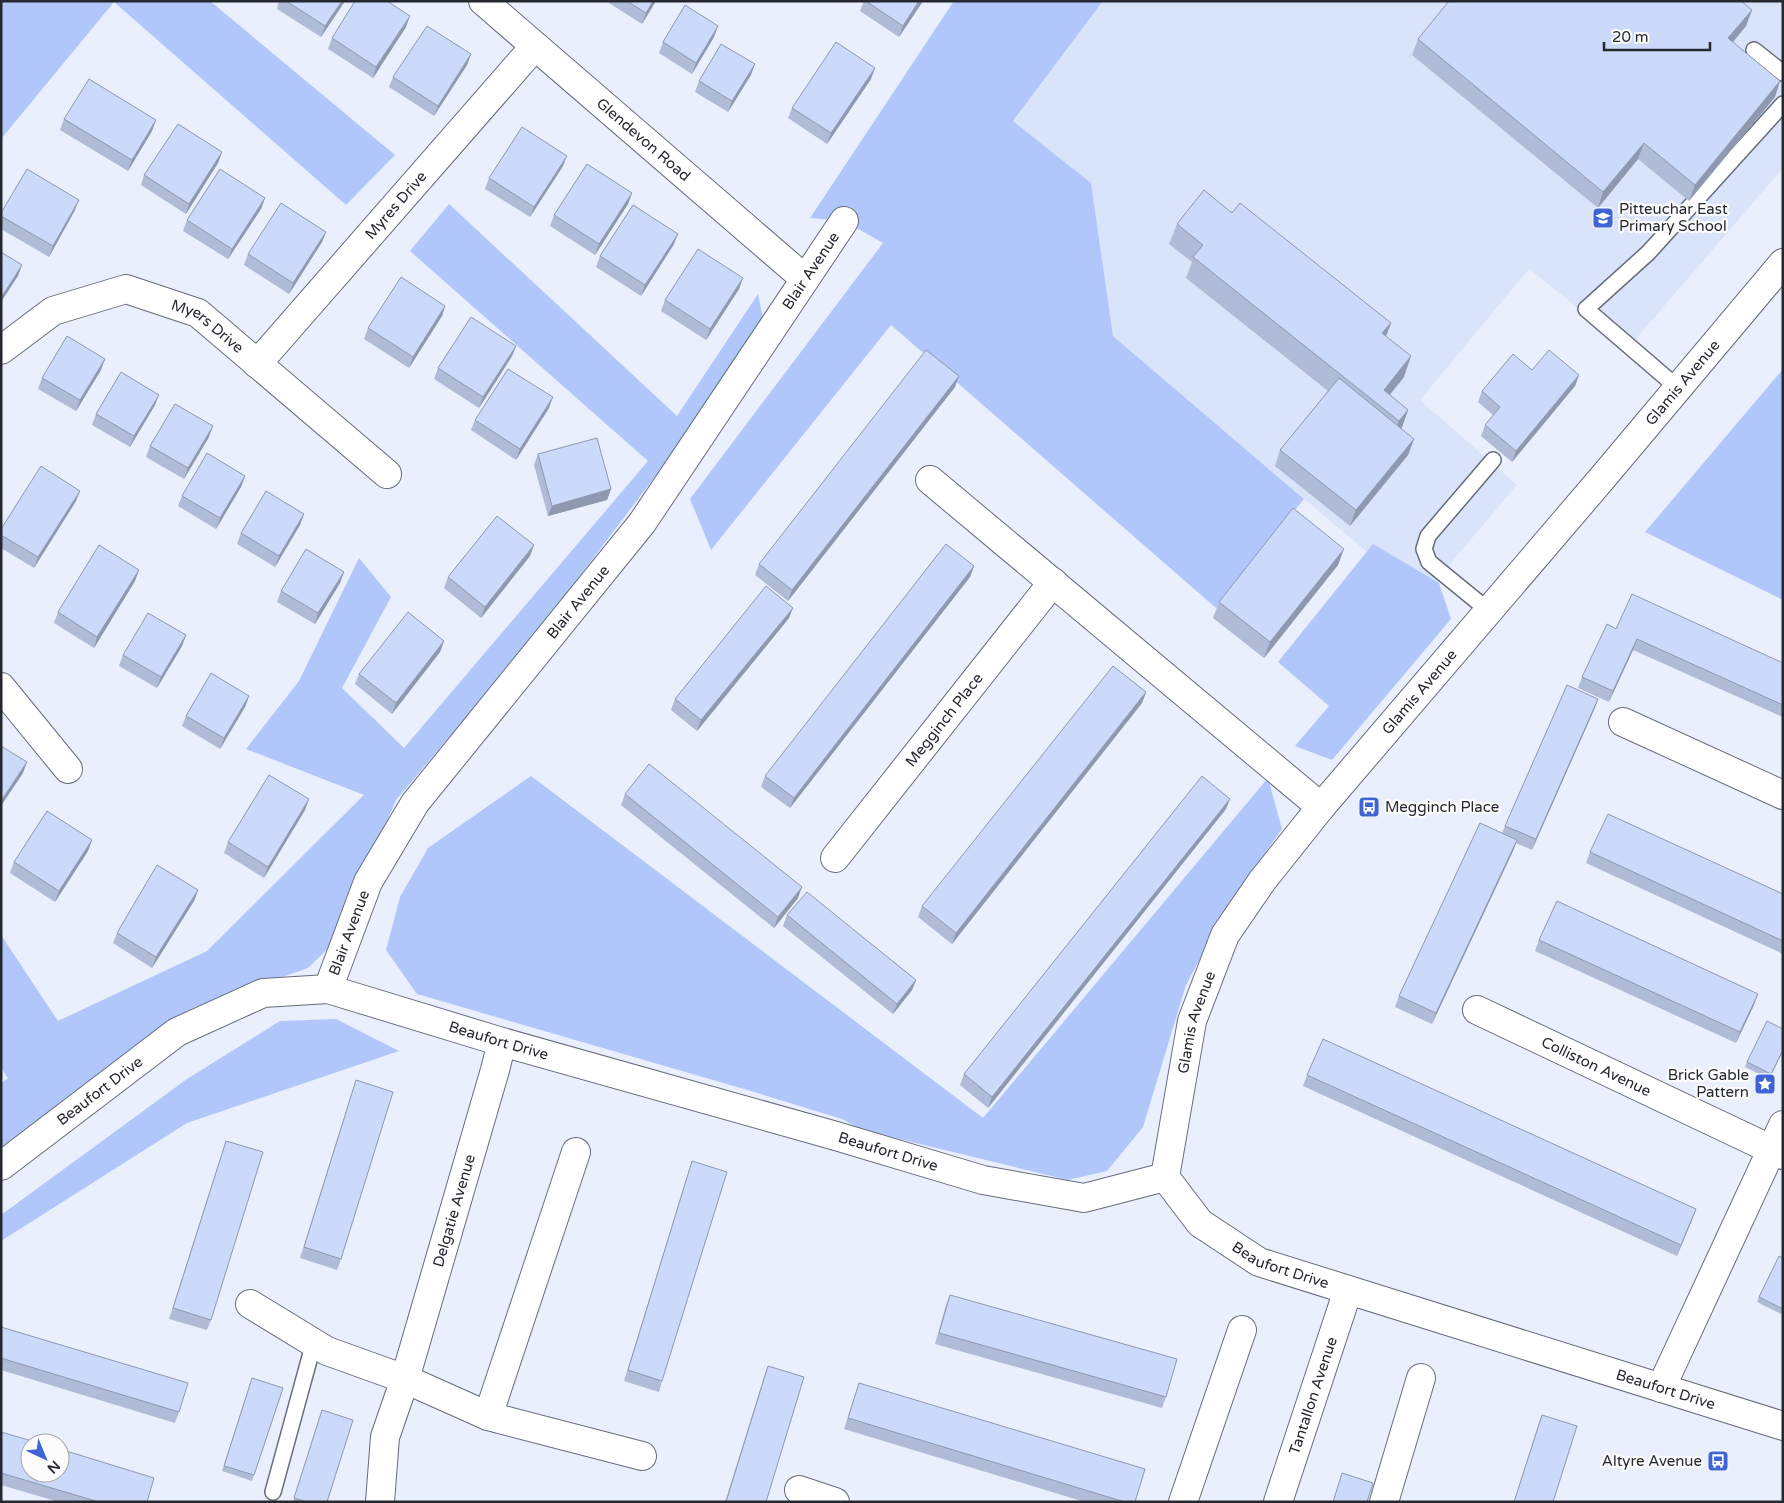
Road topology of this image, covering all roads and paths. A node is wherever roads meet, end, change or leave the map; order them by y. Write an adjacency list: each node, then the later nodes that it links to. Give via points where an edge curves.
1 (483, 1): 2 (street, Glendevon Road)
2 (535, 46): 8 (street, Glendevon Road); 10 (street, Myres Drive)
3 (1754, 50): 4 (lane)
4 (1783, 72)
5 (1783, 104): 11 (lane, via 1648,253 1586,309)
6 (844, 221): 8 (street, Blair Avenue)
7 (1783, 263): 11 (street, Glamis Avenue)
8 (805, 279): 23 (street, Blair Avenue, via 642,524 415,803 368,882)
9 (1, 350): 10 (street, Myers Drive, via 53,311 126,290 198,314)
10 (257, 364): 13 (street, Myers Drive)
11 (1678, 388): 16 (street, Glamis Avenue)
12 (1493, 460): 16 (lane, via 1428,536 1424,549 1429,562)
13 (387, 474)
14 (930, 480): 15 (street)
15 (1052, 582): 21 (street); 22 (street, Megginch Place)
16 (1489, 611): 21 (street, Glamis Avenue)
17 (1, 687): 19 (street)
18 (1623, 722): 20 (street)
19 (68, 769)
20 (1783, 795)
21 (1321, 807): 30 (street, Glamis Avenue, via 1262,881 1225,935 1192,1021)
22 (835, 858)
23 (328, 989): 25 (street, Beaufort Drive); 29 (street, Beaufort Drive, via 263,993 178,1032)
24 (1476, 1010): 28 (street, Colliston Avenue)
25 (502, 1042): 30 (street, Beaufort Drive, via 983,1180 1084,1198); 36 (street, Delgatie Avenue)
26 (1783, 1125): 28 (street)
27 (576, 1152): 38 (street)
28 (1777, 1152): 37 (street)
29 (1, 1166)
30 (1165, 1177): 31 (street, Beaufort Drive, via 1200,1223 1259,1262)
31 (1348, 1290): 37 (street, Beaufort Drive); 46 (street, Tantallon Avenue)
32 (250, 1304): 34 (street)
33 (1242, 1330): 45 (street)
34 (314, 1342): 36 (street, via 327,1351); 42 (lane)
35 (1421, 1378): 47 (street)
36 (405, 1379): 38 (street); 43 (street, Delgatie Avenue, via 385,1437)
37 (1661, 1388): 39 (street, Beaufort Drive)
38 (488, 1416): 40 (street)
39 (1783, 1426)
40 (642, 1456)
41 (799, 1490): 44 (street)
42 (273, 1492)
43 (380, 1502)
44 (835, 1502)
45 (1183, 1502)
46 (1278, 1502)
47 (1384, 1502)

